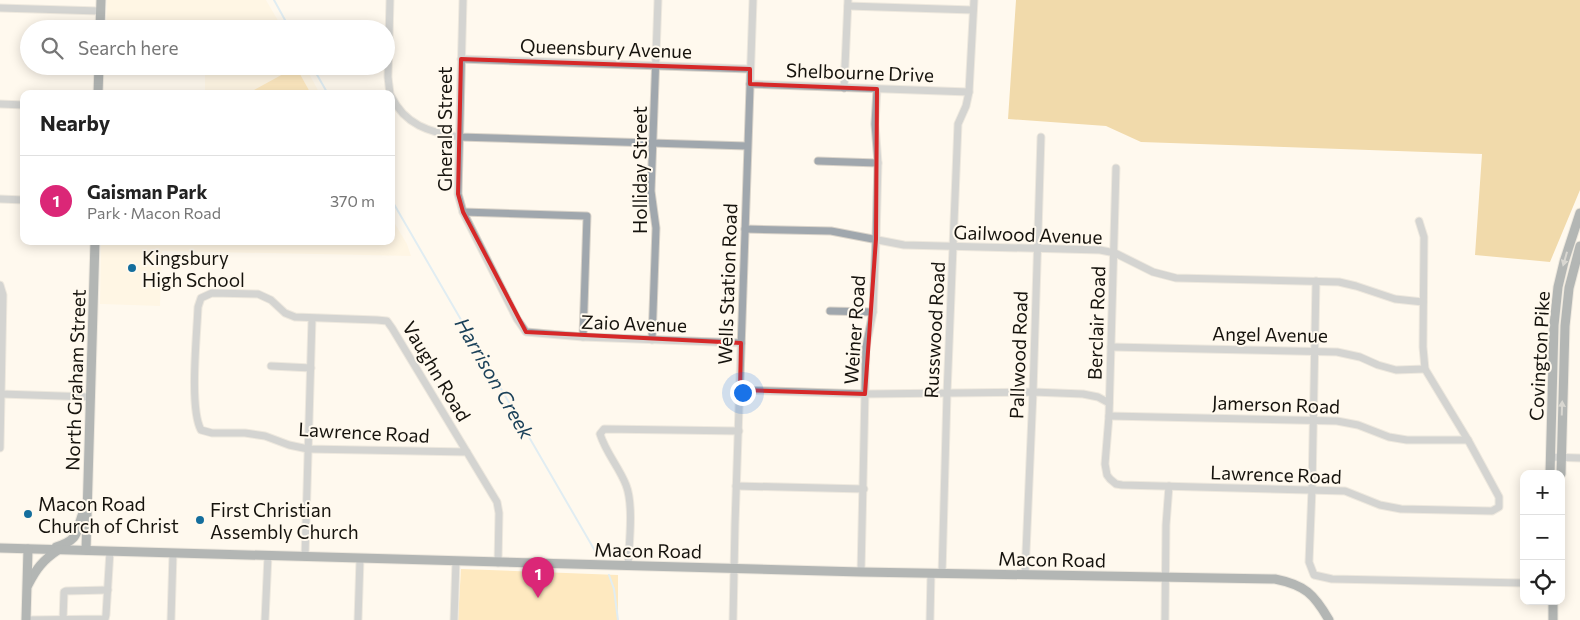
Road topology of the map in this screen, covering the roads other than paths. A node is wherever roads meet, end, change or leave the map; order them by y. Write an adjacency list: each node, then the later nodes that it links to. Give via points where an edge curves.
1 (101, 0): 10 (main road)
2 (390, 0): 12 (street)
3 (463, 0): 13 (street, Gherald Street)
4 (658, 0): 14 (street, Holliday Street)
5 (753, 0): 15 (street, Wells Station Road)
6 (974, 0): 9 (street, Russwood Road)
7 (848, 3): 9 (street); 19 (street)
8 (0, 8): 10 (street)
9 (973, 10): 23 (street, Russwood Road)
10 (100, 11): 11 (main road)
11 (100, 20)
12 (389, 20)
13 (461, 59): 14 (street, Queensbury Avenue); 27 (street, Gherald Street)
14 (656, 65): 15 (street, Queensbury Avenue); 29 (street, Holliday Street)
15 (750, 69): 18 (street, Wells Station Road)
16 (98, 75): 21 (main road)
17 (388, 75): 22 (street)
18 (750, 84): 19 (street, Shelbourne Drive); 30 (street, Wells Station Road)
19 (844, 88): 20 (street, Shelbourne Drive)
20 (877, 89): 23 (street, Shelbourne Drive); 32 (street, Weiner Road)
21 (98, 90)
22 (390, 90)
23 (969, 92): 43 (street, Russwood Road, via 958,124)
24 (395, 103): 27 (street, via 416,124 440,134)
25 (0, 104): 26 (street)
26 (20, 105)
27 (459, 137): 29 (street); 36 (street, Gherald Street, via 458,194)
28 (1041, 137): 44 (street, Pallwood Road)
29 (653, 143): 30 (street); 54 (street, Holliday Street, via 651,190 656,234)
30 (748, 146): 39 (street, Wells Station Road)
31 (818, 161): 32 (street)
32 (878, 163): 40 (street, Weiner Road)
33 (1116, 168): 45 (street, Berclair Road)
34 (0, 199): 35 (street)
35 (20, 200)
36 (463, 212): 52 (street, Gherald Street); 53 (street, via 586,216)
37 (1580, 213): 77 (main road, Covington Pike, one-way to 77, via 1557,296)
38 (1419, 221): 48 (street, via 1424,237)
39 (745, 229): 40 (street, Gailwood Avenue, via 831,231); 55 (street, Wells Station Road)
40 (876, 239): 43 (street, Gailwood Avenue, via 904,245); 50 (street, Weiner Road)
41 (95, 245): 67 (main road, North Graham Street)
42 (1580, 246): 78 (main road, Covington Pike, one-way to 42, via 1565,326 1569,288)
43 (954, 248): 44 (street, Gailwood Avenue); 66 (street, Russwood Road)
44 (1038, 249): 45 (street, Gailwood Avenue); 63 (street, Pallwood Road)
45 (1115, 253): 46 (street, Gailwood Avenue, via 1153,272 1176,278); 56 (street, Berclair Road)
46 (1316, 281): 48 (street, Gailwood Avenue, via 1339,282 1395,299); 57 (street)
47 (1, 285): 59 (street)
48 (1423, 302): 61 (street)
49 (830, 311): 50 (street)
50 (872, 312): 65 (street, Weiner Road, via 866,342)
51 (312, 319): 60 (street); 71 (street, Vaughn Road, via 295,318 258,294 212,293 201,298 195,369 196,422); 76 (street, Vaughn Road, via 387,321)
52 (526, 332): 53 (street, Zaio Avenue)
53 (583, 337): 54 (street, Zaio Avenue)
54 (652, 340): 55 (street, Zaio Avenue)
55 (741, 343): 62 (street, Wells Station Road)
56 (1111, 347): 57 (street, Angel Avenue); 68 (street, Berclair Road)
57 (1315, 351): 61 (street, Angel Avenue, via 1360,357 1396,370); 70 (street)
58 (271, 366): 60 (street)
59 (1, 368): 64 (street)
60 (310, 368): 75 (street)
61 (1425, 369): 73 (street)
62 (740, 390): 65 (street); 72 (street, Wells Station Road)
63 (1033, 392): 66 (street); 68 (street, via 1083,394); 104 (street, Pallwood Road)
64 (1, 394): 67 (street); 74 (street)
65 (865, 394): 66 (street); 85 (street, Weiner Road)
66 (947, 394): 103 (street, Russwood Road)
67 (91, 397): 87 (main road, North Graham Street)
68 (1109, 403): 69 (street, Berclair Road)
69 (1109, 416): 70 (street, Jamerson Road); 82 (street, Berclair Road, via 1105,464)
70 (1314, 419): 73 (street, Jamerson Road, via 1358,425 1407,440); 86 (street)
71 (201, 430): 75 (street, Lawrence Road, via 264,436)
72 (739, 431): 83 (street, Wells Station Road); 99 (street, via 604,429 600,434 626,486 630,502)
73 (1468, 440): 86 (street, Lawrence Road, via 1499,497 1499,507 1492,511 1401,509 1380,505 1344,491)
74 (0, 448)
75 (308, 449): 76 (street, Lawrence Road); 95 (street)
76 (468, 452): 98 (street, Vaughn Road, via 497,502)
77 (1550, 457): 78 (street); 80 (main road, Covington Pike)
78 (1561, 457): 79 (street); 81 (main road, Covington Pike)
79 (1580, 458)
80 (1550, 470)
81 (1561, 470)
82 (1110, 479): 84 (street, Lawrence Road, via 1122,485)
83 (736, 486): 85 (street); 100 (street, Wells Station Road)
84 (1168, 486): 86 (street, Lawrence Road); 105 (street)
85 (864, 489): 101 (street, Weiner Road)
86 (1312, 489): 106 (street, via 1309,562 1314,575 1332,579)
87 (88, 504): 90 (main road, via 74,538); 91 (main road, North Graham Street)
88 (0, 548): 89 (main road, Macon Road)
89 (28, 549): 90 (main road, Macon Road); 107 (main road)
90 (54, 549): 91 (main road, Macon Road); 107 (main road, via 36,569)
91 (86, 550): 92 (main road, Macon Road)
92 (110, 551): 93 (main road, Macon Road); 108 (street)
93 (173, 553): 94 (main road, Macon Road); 112 (street)
94 (268, 556): 95 (main road, Macon Road); 113 (street)
95 (305, 557): 96 (main road, Macon Road)
96 (360, 559): 97 (main road, Macon Road); 114 (street)
97 (456, 561): 98 (main road, Macon Road); 115 (street)
98 (498, 562): 99 (main road, Macon Road)
99 (628, 566): 100 (main road, Macon Road)
100 (734, 568): 101 (main road, Macon Road); 116 (street, Wells Station Road)
101 (861, 572): 102 (main road, Macon Road)
102 (931, 574): 103 (main road, Macon Road); 117 (street)
103 (942, 574): 104 (main road, Macon Road)
104 (1025, 575): 105 (main road, Macon Road)
105 (1166, 577): 118 (street); 119 (main road, Macon Road, via 1275,579 1294,583 1309,593)
106 (1520, 583)
107 (27, 587): 110 (main road)
108 (108, 590): 111 (street, via 105,619); 111 (street, via 64,592)
109 (1553, 605): 120 (main road)
110 (26, 620): 111 (street)
111 (63, 620)
112 (171, 620)
113 (265, 620)
114 (358, 620)
115 (454, 620)
116 (733, 620)
117 (930, 620)
118 (1165, 620)
119 (1329, 620)
120 (1552, 620)

